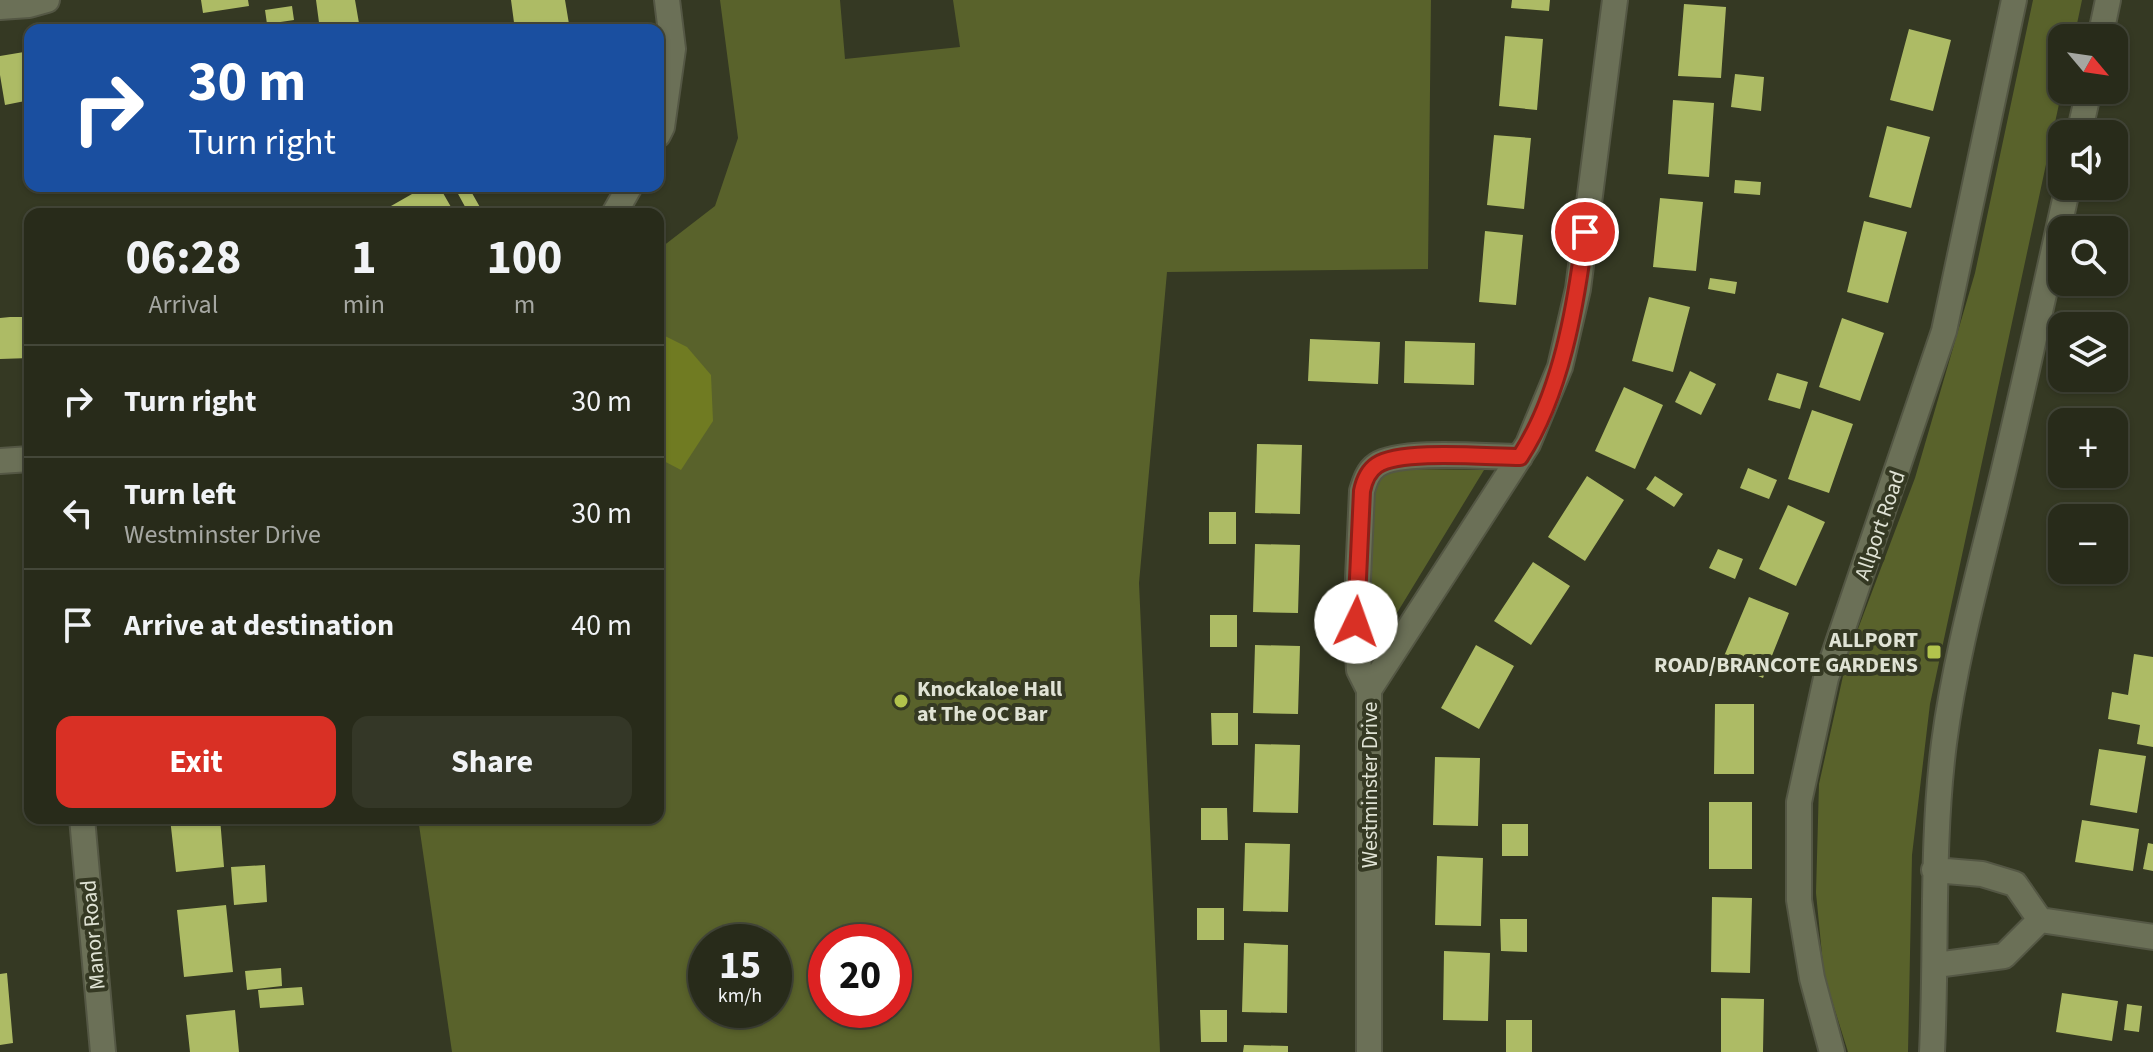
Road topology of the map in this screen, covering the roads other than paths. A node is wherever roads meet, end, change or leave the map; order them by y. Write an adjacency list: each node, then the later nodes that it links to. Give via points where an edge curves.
1 (47, 0): 6 (street)
2 (667, 0): 8 (street, via 673,49)
3 (1615, 0): 10 (street, Westminster Drive, via 1578,289 1560,367)
4 (2014, 0): 21 (street, Allport Road, via 1944,331 1826,678 1799,802 1799,900)
5 (2108, 0): 7 (street)
6 (0, 7)
7 (2103, 24)
8 (664, 113)
9 (2065, 200): 15 (street, via 1964,635 1944,742)
10 (1520, 457): 13 (street, Westminster Drive); 13 (street, via 1399,457 1377,465 1365,478 1356,622 1359,670)
11 (24, 459): 12 (street)
12 (0, 461)
13 (1369, 690): 20 (street, Westminster Drive)
14 (83, 824): 19 (street, Manor Road)
15 (1934, 870): 16 (street, via 1982,874 2015,884); 18 (street)
16 (2040, 920): 17 (street); 18 (street, via 2004,956)
17 (2153, 937)
18 (1936, 965): 22 (street)
19 (103, 1052)
20 (1369, 1052)
21 (1832, 1052)
22 (1932, 1052)

